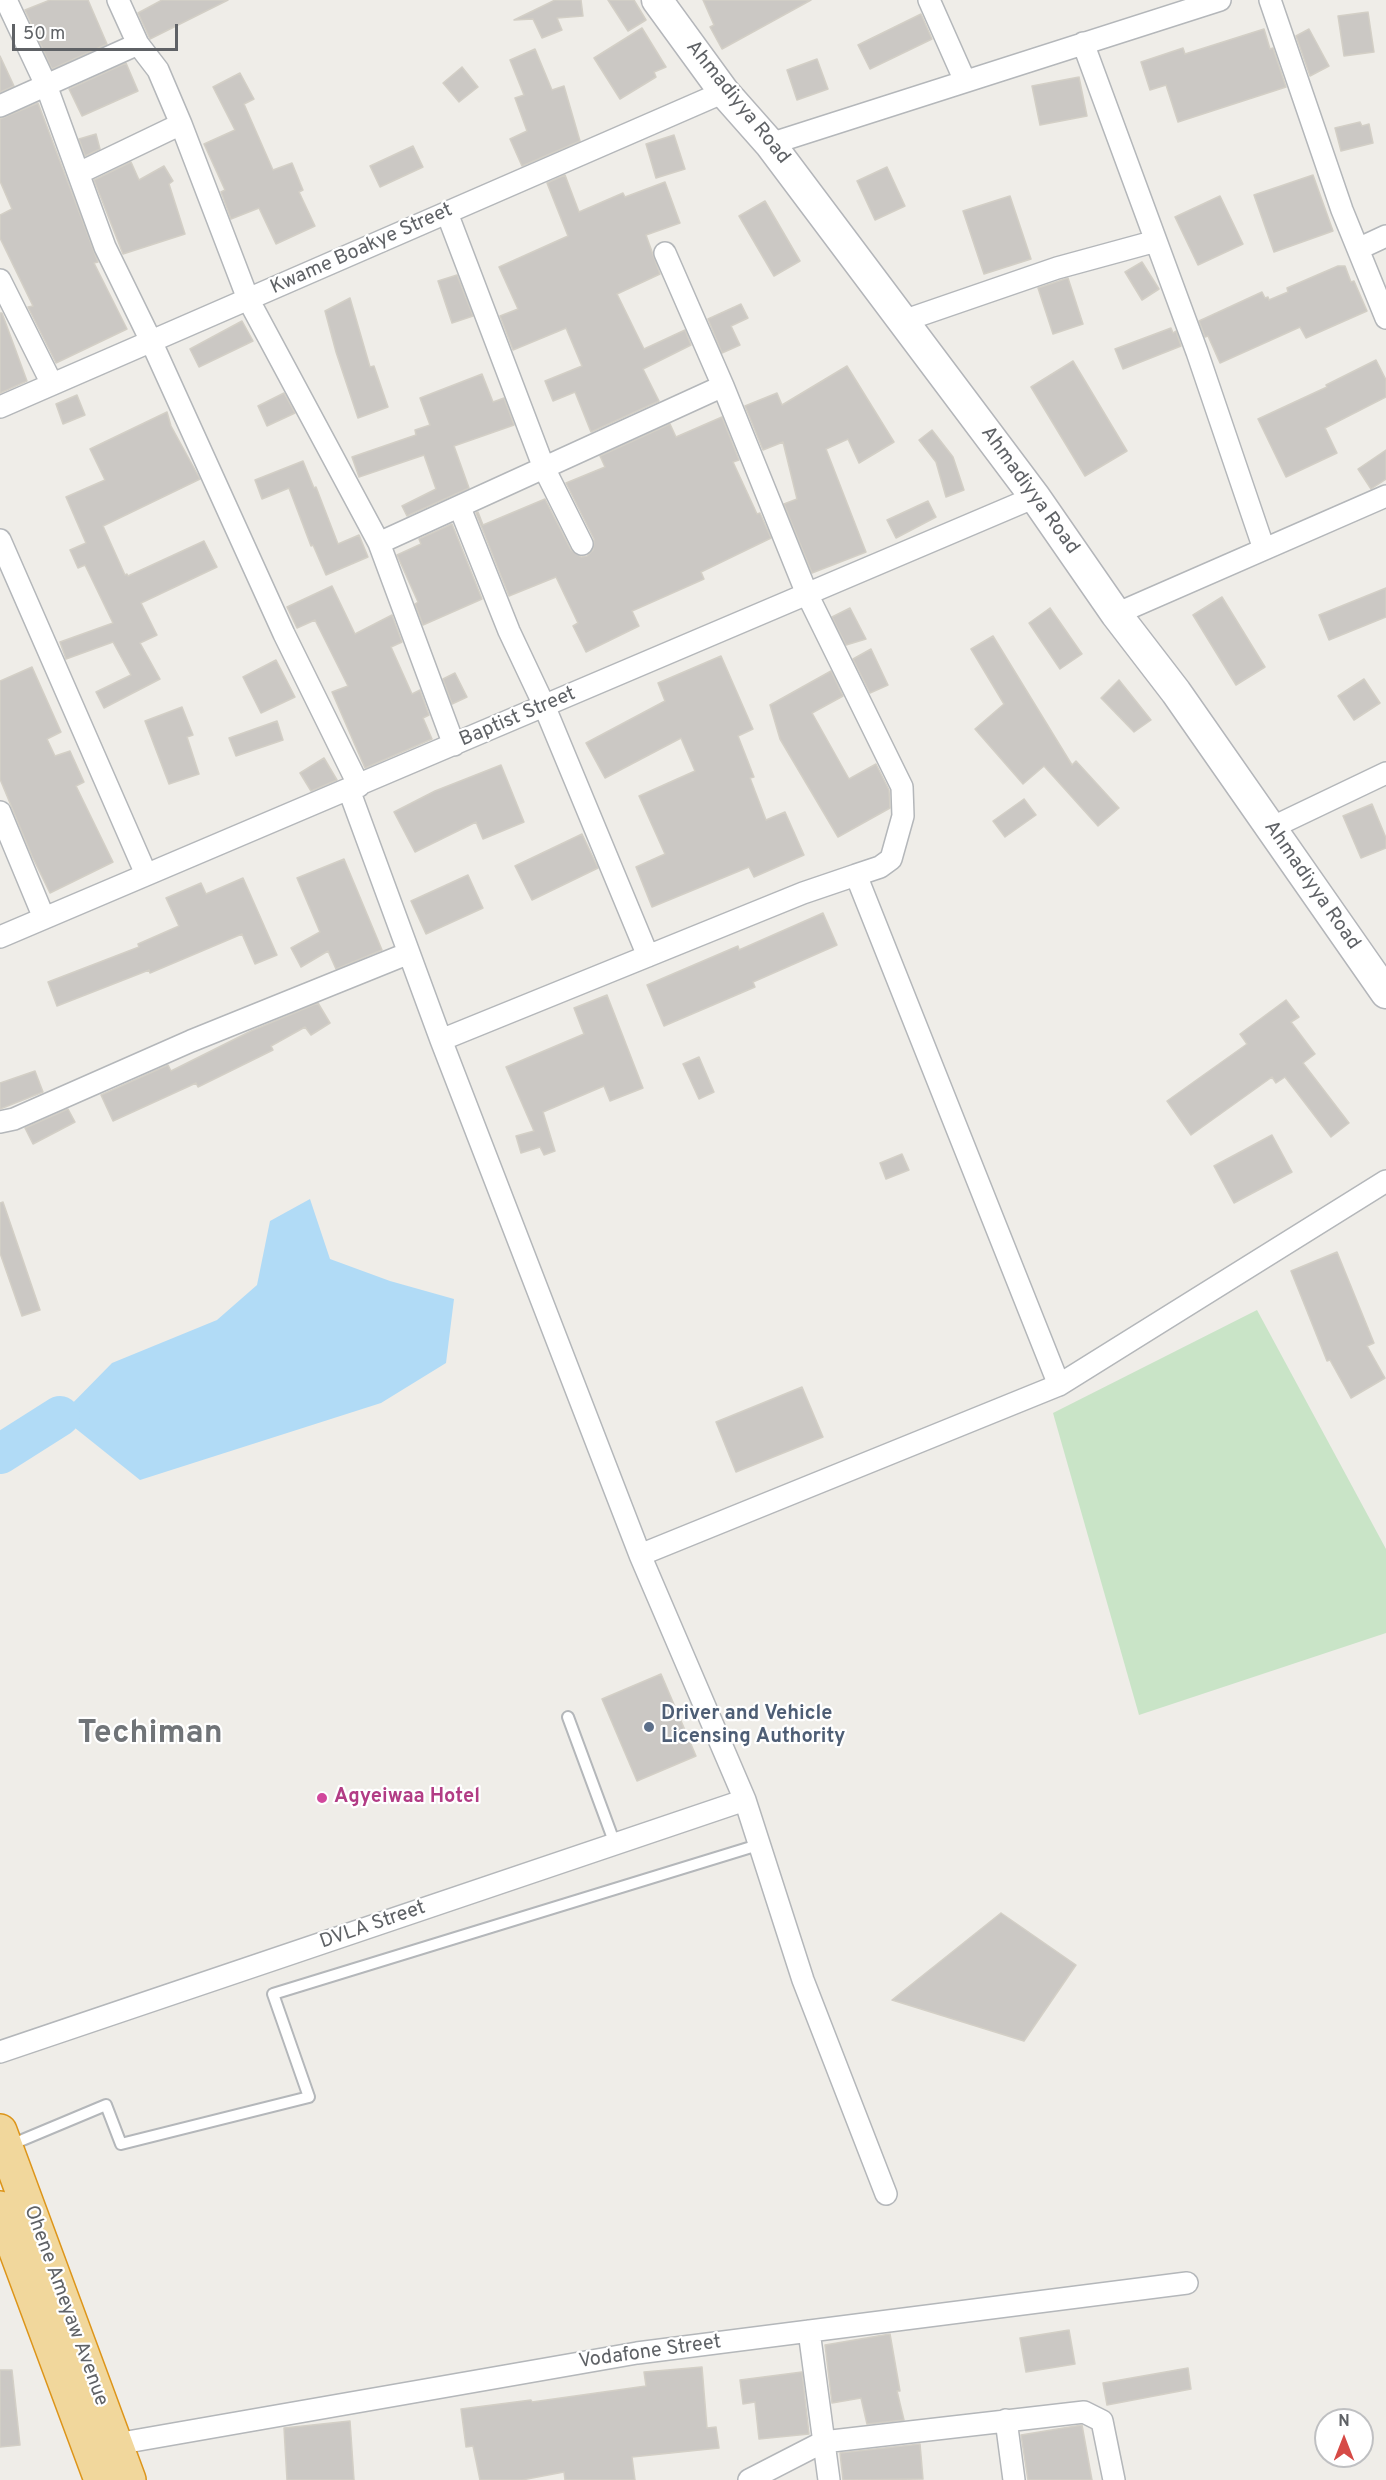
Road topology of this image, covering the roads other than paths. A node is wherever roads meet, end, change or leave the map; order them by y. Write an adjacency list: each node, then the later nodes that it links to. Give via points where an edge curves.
1 (5, 0): 7 (street); 11 (street)
2 (118, 0): 9 (street)
3 (657, 0): 12 (street, Ahmadiyya Road)
4 (929, 0): 10 (street)
5 (1221, 0): 8 (street)
6 (1270, 0): 20 (street)
7 (0, 4)
8 (1083, 43): 10 (street); 19 (street)
9 (138, 44): 11 (street); 14 (street, via 158,70)
10 (964, 81): 15 (street)
11 (46, 85): 13 (street); 16 (street)
12 (724, 92): 15 (street, Ahmadiyya Road); 17 (street, Kwame Boakye Street)
13 (0, 106)
14 (181, 124): 16 (street); 23 (street)
15 (770, 144): 25 (street, Ahmadiyya Road)
16 (79, 173): 26 (street, via 105,247)
17 (447, 213): 23 (street, Kwame Boakye Street); 30 (street)
18 (1386, 236): 20 (street)
19 (1156, 241): 25 (street, via 1057,268); 37 (street)
20 (1358, 249): 24 (street)
21 (665, 253): 28 (street)
22 (0, 280): 27 (street)
23 (248, 299): 26 (street, Kwame Boakye Street); 35 (street)
24 (1386, 318)
25 (903, 321): 32 (street, Ahmadiyya Road)
26 (151, 341): 27 (street, Kwame Boakye Street); 43 (street)
27 (52, 384): 29 (street, Kwame Boakye Street)
28 (723, 386): 30 (street); 38 (street)
29 (0, 407)
30 (544, 468): 33 (street); 36 (street)
31 (1386, 496): 37 (street)
32 (1035, 497): 38 (street, Baptist Street); 39 (street, Ahmadiyya Road)
33 (460, 508): 35 (street); 40 (street)
34 (0, 540): 46 (street)
35 (379, 543): 41 (street)
36 (582, 544)
37 (1264, 549): 39 (street)
38 (807, 594): 40 (street, Baptist Street); 47 (street, via 902,787 903,816 891,859)
39 (1116, 614): 45 (street, Ahmadiyya Road)
40 (543, 707): 41 (street, Baptist Street); 51 (street)
41 (454, 745): 43 (street, Baptist Street)
42 (1386, 773): 45 (street)
43 (354, 788): 46 (street, Baptist Street); 50 (street)
44 (0, 812): 48 (street)
45 (1271, 828): 52 (street, Ahmadiyya Road)
46 (146, 874): 48 (street, Baptist Street)
47 (855, 875): 51 (street); 56 (street)
48 (44, 918): 49 (street, Baptist Street)
49 (0, 937)
50 (409, 953): 53 (street); 54 (street)
51 (648, 956): 53 (street)
52 (1386, 993)
53 (441, 1040): 57 (street)
54 (0, 1122)
55 (1386, 1181): 56 (street)
56 (1059, 1385): 57 (street)
57 (640, 1555): 59 (street)
58 (568, 1717): 60 (lane)
59 (745, 1800): 60 (street, DVLA Street); 61 (street)
60 (615, 1844): 62 (street, DVLA Street)
61 (758, 1845): 63 (lane, via 273,1994 309,2097 122,2144 106,2105); 64 (street, via 803,1980)
62 (0, 2052)
63 (3, 2139): 70 (highway, Ohene Ameyaw Avenue)
64 (886, 2194)
65 (0, 2208): 71 (highway, Ohene Ameyaw Avenue)
66 (1187, 2283): 67 (street, Vodafone Street)
67 (809, 2331): 69 (street); 70 (street, Vodafone Street, via 637,2353)
68 (1006, 2420): 69 (street); 75 (street); 76 (street, via 1084,2412 1094,2415 1102,2421)
69 (823, 2442): 73 (street); 74 (street)
70 (116, 2444): 72 (highway, Ohene Ameyaw Avenue)
71 (101, 2480)
72 (129, 2480)
73 (749, 2480)
74 (829, 2480)
75 (1014, 2480)
76 (1114, 2480)

